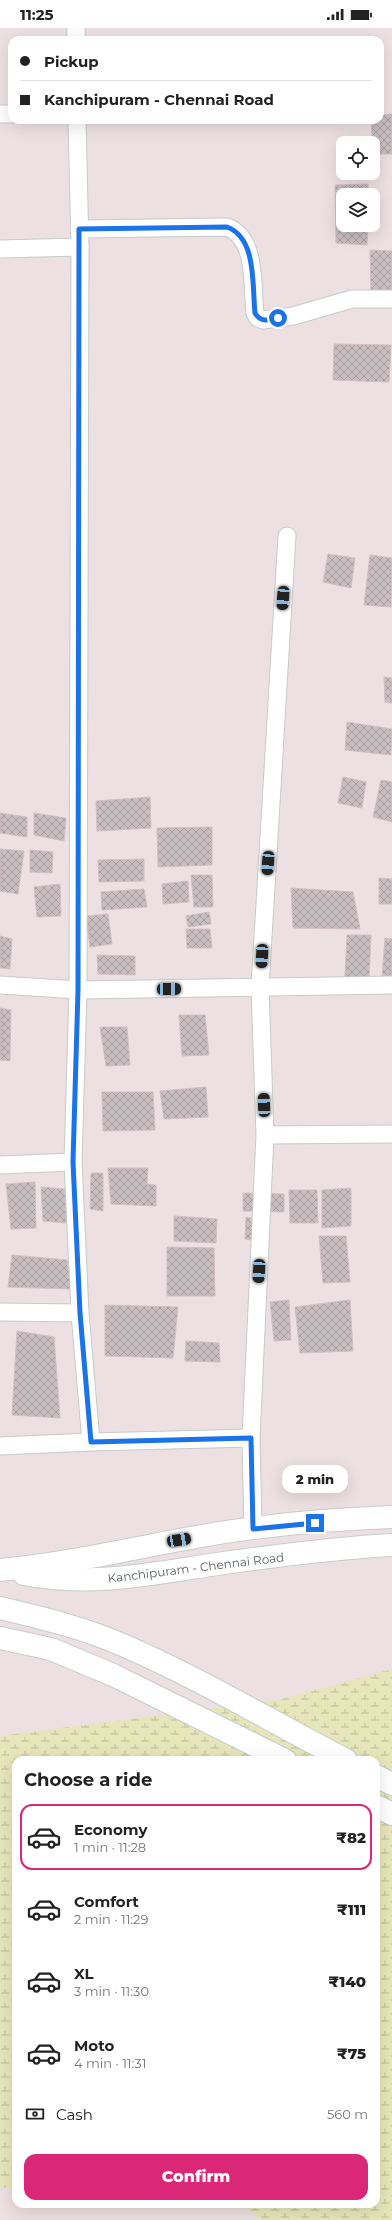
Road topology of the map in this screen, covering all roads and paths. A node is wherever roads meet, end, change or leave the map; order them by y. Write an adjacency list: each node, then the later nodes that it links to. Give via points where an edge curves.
1 (78, 124): 2 (street)
2 (79, 229): 3 (street); 5 (street, via 227,227 237,230 249,251 255,313 263,320 294,316 352,299)
3 (80, 248): 4 (street); 10 (street)
4 (0, 249)
5 (392, 299)
6 (287, 536): 9 (street)
7 (0, 985): 10 (street)
8 (392, 985): 9 (street)
9 (260, 987): 10 (street); 12 (street)
10 (78, 990): 13 (street)
11 (392, 1134): 12 (street)
12 (265, 1135): 17 (street)
13 (73, 1162): 14 (street); 16 (street)
14 (0, 1165)
15 (0, 1312): 16 (street)
16 (80, 1313): 18 (street)
17 (251, 1438): 18 (street); 21 (street)
18 (91, 1442): 19 (street)
19 (0, 1446)
20 (392, 1517): 21 (main road, Kanchipuram - Chennai Road)
21 (253, 1529): 23 (main road, Kanchipuram - Chennai Road, via 42,1566)
22 (392, 1545): 23 (main road, Kanchipuram - Chennai Road, via 290,1555 100,1580 52,1580)
23 (0, 1570)
24 (0, 1608): 27 (main road, via 58,1622 123,1645 186,1674)
25 (0, 1638): 26 (main road, via 51,1649 113,1675)
26 (277, 1756)
27 (339, 1756)
28 (380, 1778): 29 (main road)
29 (392, 1784)
30 (380, 1808): 31 (main road)
31 (392, 1814)

